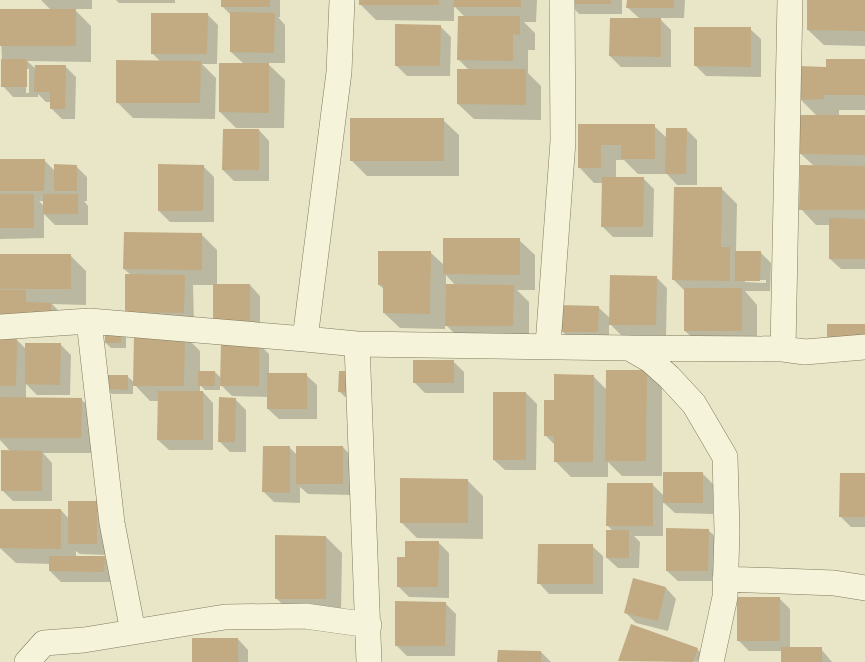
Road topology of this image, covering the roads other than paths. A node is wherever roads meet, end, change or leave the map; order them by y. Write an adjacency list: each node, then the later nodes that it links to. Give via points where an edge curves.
1 (342, 0): 6 (street, via 339,72)
2 (562, 0): 8 (street, via 563,141)
3 (790, 0): 11 (street)
4 (89, 321): 5 (street); 6 (street); 15 (street, via 112,523)
5 (0, 327)
6 (305, 339): 7 (street)
7 (357, 344): 8 (street); 14 (street)
8 (548, 345): 9 (street)
9 (629, 348): 11 (street); 12 (street, via 663,372 694,404 725,457)
10 (865, 348): 11 (street, via 805,352)
11 (783, 349)
12 (725, 579): 13 (street, via 834,583); 18 (street)
13 (865, 588)
14 (369, 625): 15 (street, via 305,616 224,617); 17 (street)
15 (133, 632): 16 (street, via 44,643)
16 (27, 662)
17 (369, 662)
18 (711, 662)

